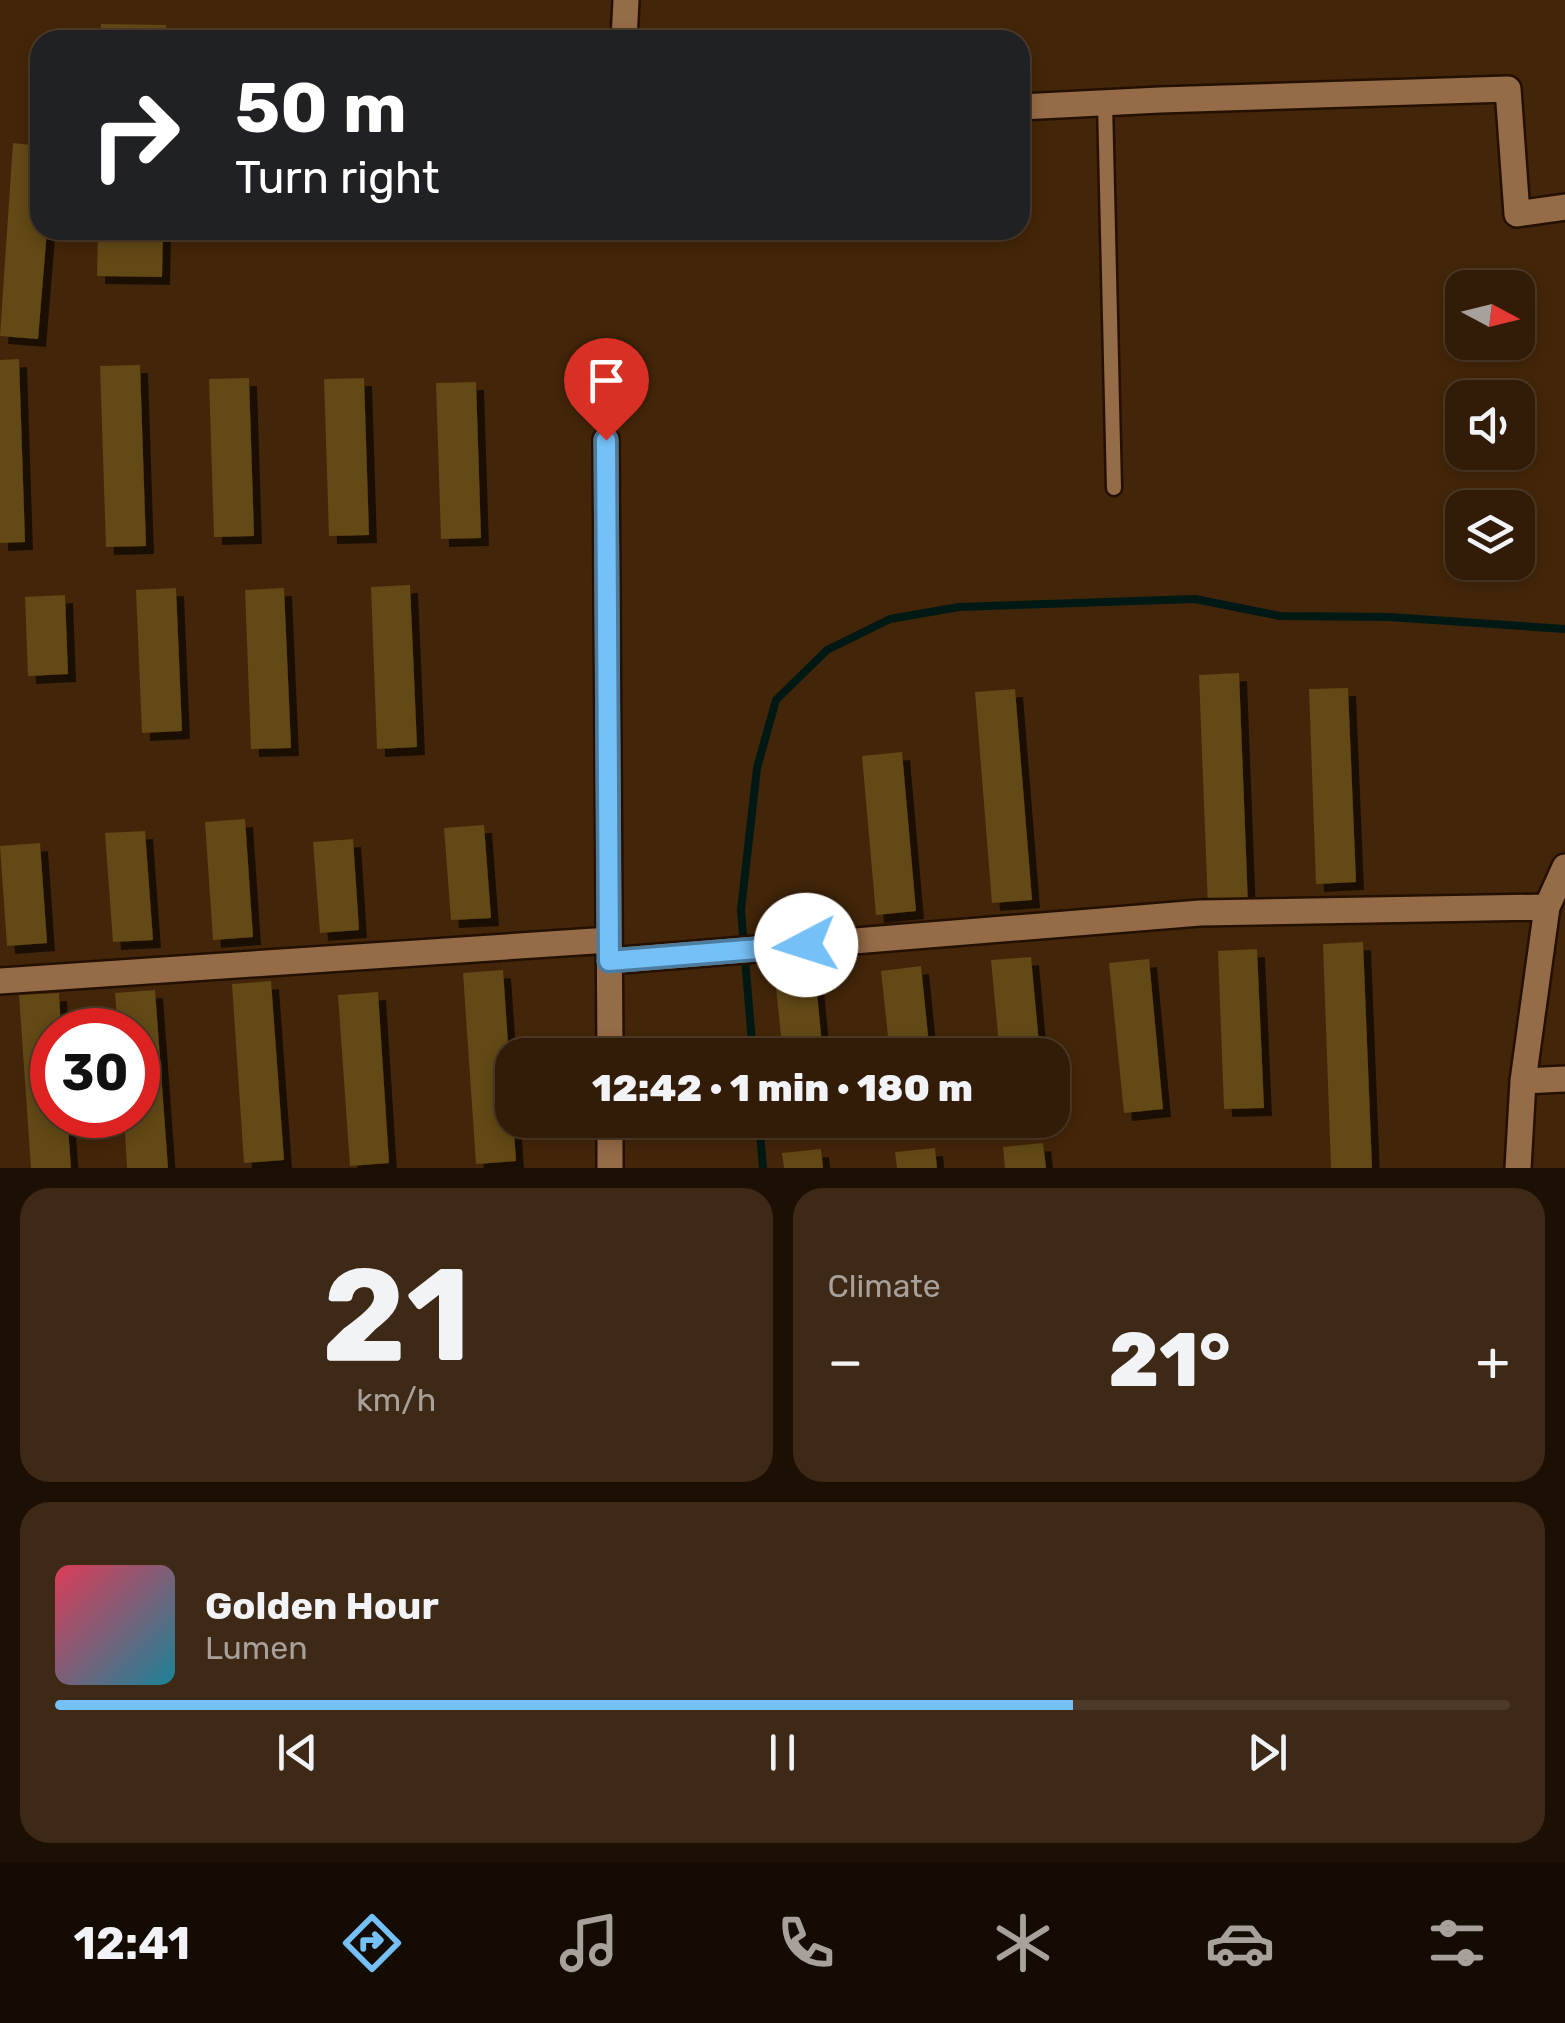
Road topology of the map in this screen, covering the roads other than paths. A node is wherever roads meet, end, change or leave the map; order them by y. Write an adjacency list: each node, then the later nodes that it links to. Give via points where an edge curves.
1 (626, 0): 2 (street)
2 (624, 30)
3 (1105, 103): 4 (street); 5 (street, via 1508,89 1516,214); 7 (lane)
4 (1030, 107)
5 (1565, 207)
6 (606, 440): 10 (street)
7 (1114, 488)
8 (1565, 868): 9 (street)
9 (1547, 907): 10 (street, via 1200,913); 14 (street)
10 (609, 951): 11 (street); 12 (street)
11 (0, 981)
12 (610, 1038)
13 (1565, 1079): 14 (street)
14 (1523, 1081): 17 (street)
15 (610, 1138): 16 (street)
16 (610, 1168)
17 (1518, 1168)

